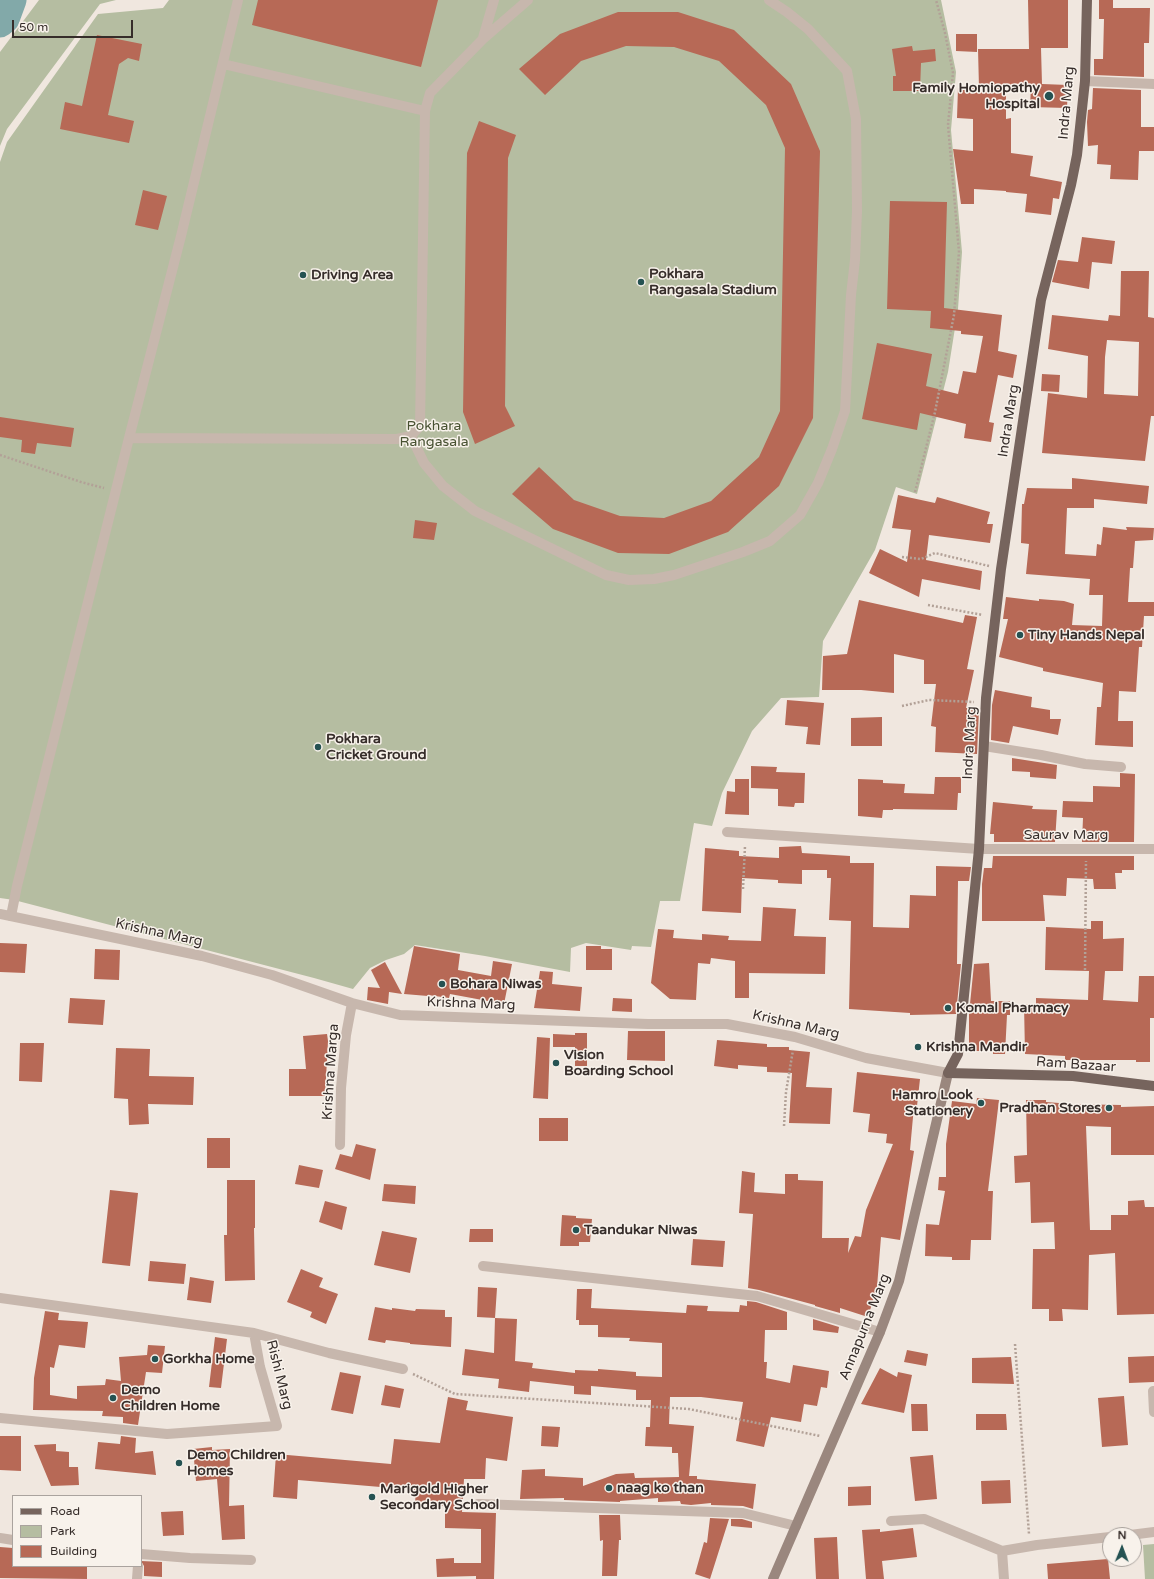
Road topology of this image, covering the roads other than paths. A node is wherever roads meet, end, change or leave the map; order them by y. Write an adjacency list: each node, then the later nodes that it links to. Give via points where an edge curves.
1 (238, 0): 7 (street)
2 (494, 0): 6 (street)
3 (528, 0): 6 (street)
4 (769, 0): 11 (street, via 808,28 847,71 856,119 857,211 846,411 818,483 800,515 770,541 742,552 674,575 629,580 606,575 475,511 443,486 424,463)
5 (1088, 0): 8 (main road, Indra Marg)
6 (483, 39): 10 (street, via 430,93)
7 (223, 64): 10 (street); 12 (street)
8 (1085, 81): 9 (street); 13 (main road, Indra Marg, via 1077,156 1041,300 1001,569 986,703)
9 (1154, 84)
10 (425, 111): 11 (street, via 420,426)
11 (411, 436): 12 (street, via 397,439)
12 (129, 438): 19 (street)
13 (984, 746): 14 (street, via 1085,764); 16 (main road, Indra Marg)
14 (1121, 767)
15 (727, 832): 16 (street)
16 (979, 849): 17 (street, Saurav Marg); 21 (main road, Indra Marg, via 958,1054)
17 (1154, 849)
18 (0, 914): 19 (street, Krishna Marg)
19 (11, 916): 20 (street, Krishna Marg, via 202,956)
20 (352, 1003): 21 (street, Krishna Marg, via 400,1015 727,1024 795,1037 866,1058); 23 (street, Krishna Marga, via 341,1088)
21 (948, 1073): 22 (main road, Ram Bazaar, via 1073,1076); 26 (main road, Annapurna Marg, via 899,1282)
22 (1154, 1086)
23 (340, 1145)
24 (483, 1266): 26 (street, via 757,1296)
25 (0, 1298): 27 (street, Rishi Marg)
26 (880, 1332): 34 (main road, Annapurna Marg)
27 (254, 1333): 28 (street); 31 (street, Rishi Marg, via 260,1367 277,1426 167,1434)
28 (403, 1369)
29 (1153, 1391): 30 (street)
30 (1154, 1412)
31 (0, 1418)
32 (478, 1504): 34 (street, via 743,1513)
33 (891, 1521): 40 (street, via 924,1519)
34 (796, 1526): 45 (main road, Annapurna Marg)
35 (1154, 1532): 36 (street)
36 (1142, 1534)
37 (0, 1538): 39 (street)
38 (1102, 1538): 40 (street)
39 (12, 1540)
40 (1002, 1551): 46 (street)
41 (142, 1554): 42 (street)
42 (251, 1560)
43 (138, 1567): 44 (street)
44 (137, 1579)
45 (773, 1579)
46 (1004, 1579)

